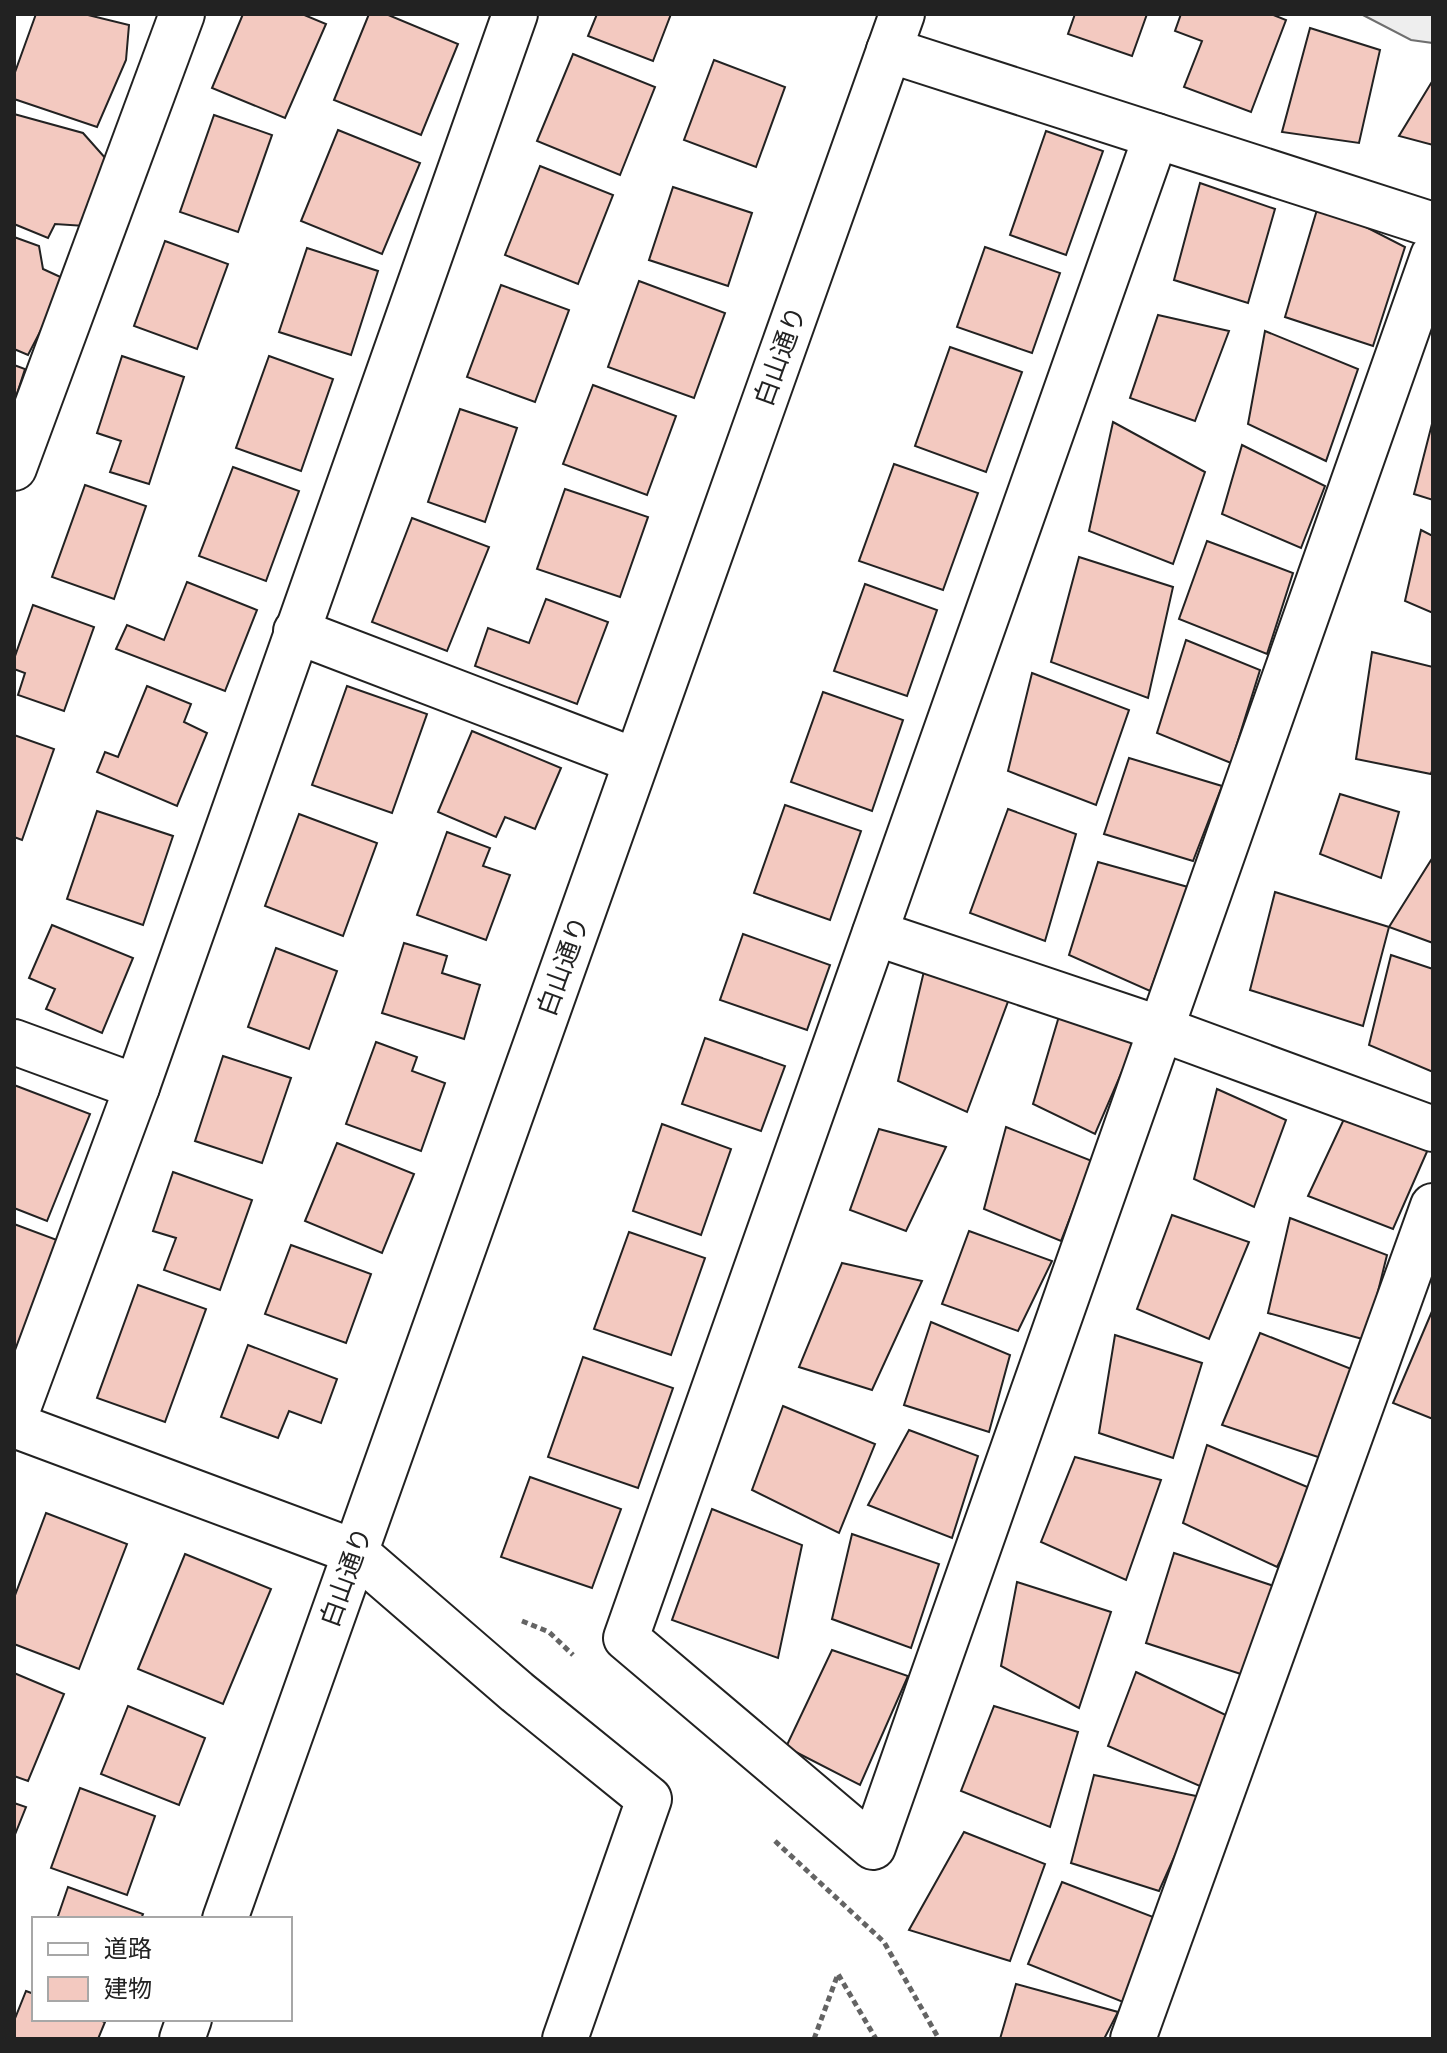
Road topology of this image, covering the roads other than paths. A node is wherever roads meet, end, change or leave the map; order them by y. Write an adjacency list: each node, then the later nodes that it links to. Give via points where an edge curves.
1 (182, 14): 7 (street)
2 (515, 14): 8 (street)
3 (895, 32): 4 (street); 9 (street, 白山通り)
4 (1156, 136): 5 (street); 10 (street)
5 (1433, 225)
6 (1433, 256): 11 (street)
7 (14, 468)
8 (296, 631): 9 (street); 13 (street)
9 (636, 761): 17 (street, 白山通り)
10 (875, 933): 11 (street); 11 (street, via 626,1638 873,1847)
11 (1161, 1029): 14 (street)
12 (14, 1042): 13 (street)
13 (137, 1087): 16 (street)
14 (1433, 1129)
15 (1433, 1206): 20 (street)
16 (14, 1422): 17 (street)
17 (355, 1552): 18 (street, 白山通り); 19 (street, via 649,1799)
18 (226, 1917)
19 (565, 2039)
20 (1133, 2039)

